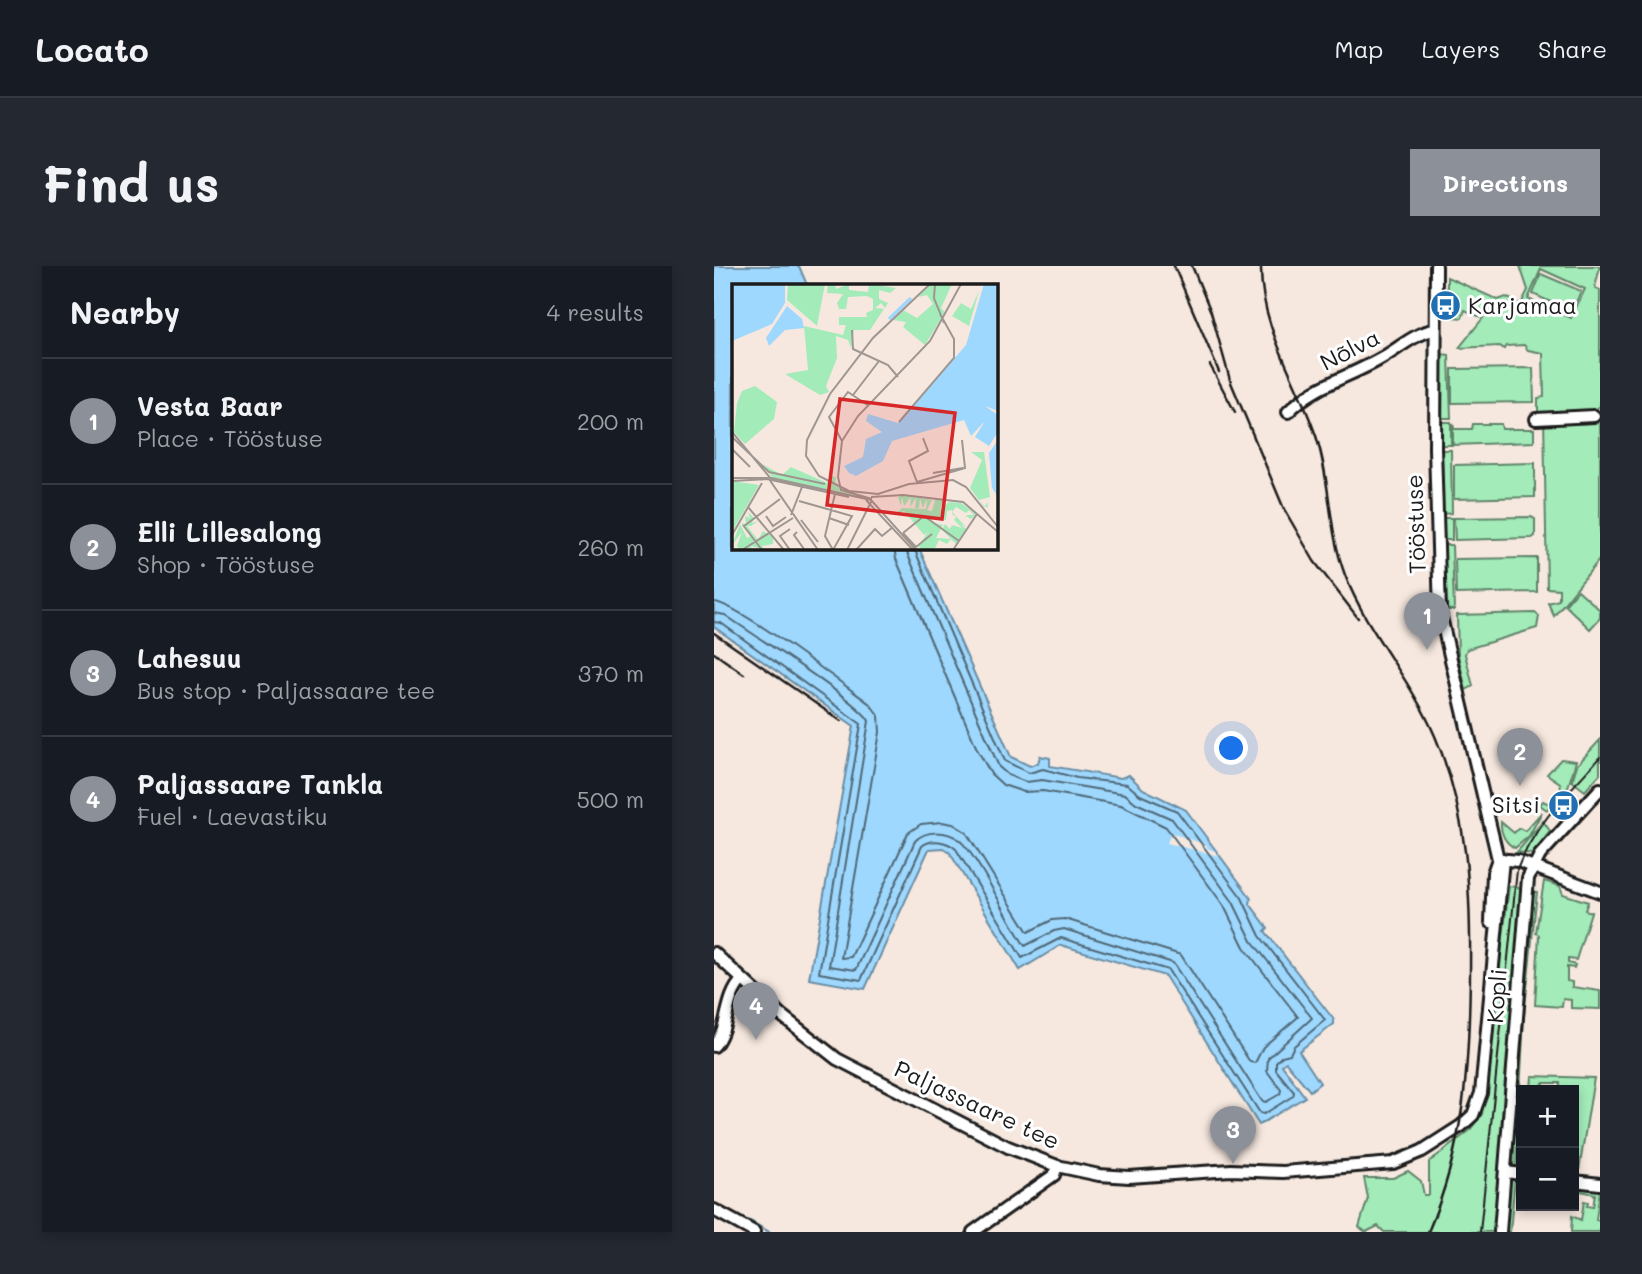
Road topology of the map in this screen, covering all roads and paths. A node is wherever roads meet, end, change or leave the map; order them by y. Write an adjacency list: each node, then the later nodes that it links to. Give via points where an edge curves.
1 (1436, 266): 2 (street, Tööstuse)
2 (1434, 330): 3 (street, Nõlva, via 1424,331 1301,400); 7 (street, Tööstuse, via 1440,613)
3 (1289, 412)
4 (1598, 416): 5 (street)
5 (1536, 419)
6 (1600, 789): 8 (street)
7 (1500, 859): 8 (street); 13 (street, Paljassaare tee, via 1481,1093 1473,1115 1461,1126 1407,1158 1364,1167 1129,1177)
8 (1532, 869): 9 (street); 14 (street, Kopli, via 1524,919)
9 (1600, 892)
10 (714, 953): 11 (street, Paljassaare tee)
11 (742, 979): 12 (street, via 729,1002 724,1033); 13 (street, Paljassaare tee, via 837,1059 1008,1147)
12 (714, 1046)
13 (1057, 1167): 20 (street, via 1054,1175)
14 (1506, 1172): 15 (street); 21 (street, Kopli)
15 (1516, 1173)
16 (1579, 1182): 17 (street)
17 (1600, 1184)
18 (714, 1210): 19 (street)
19 (754, 1232)
20 (973, 1232)
21 (1500, 1232)

